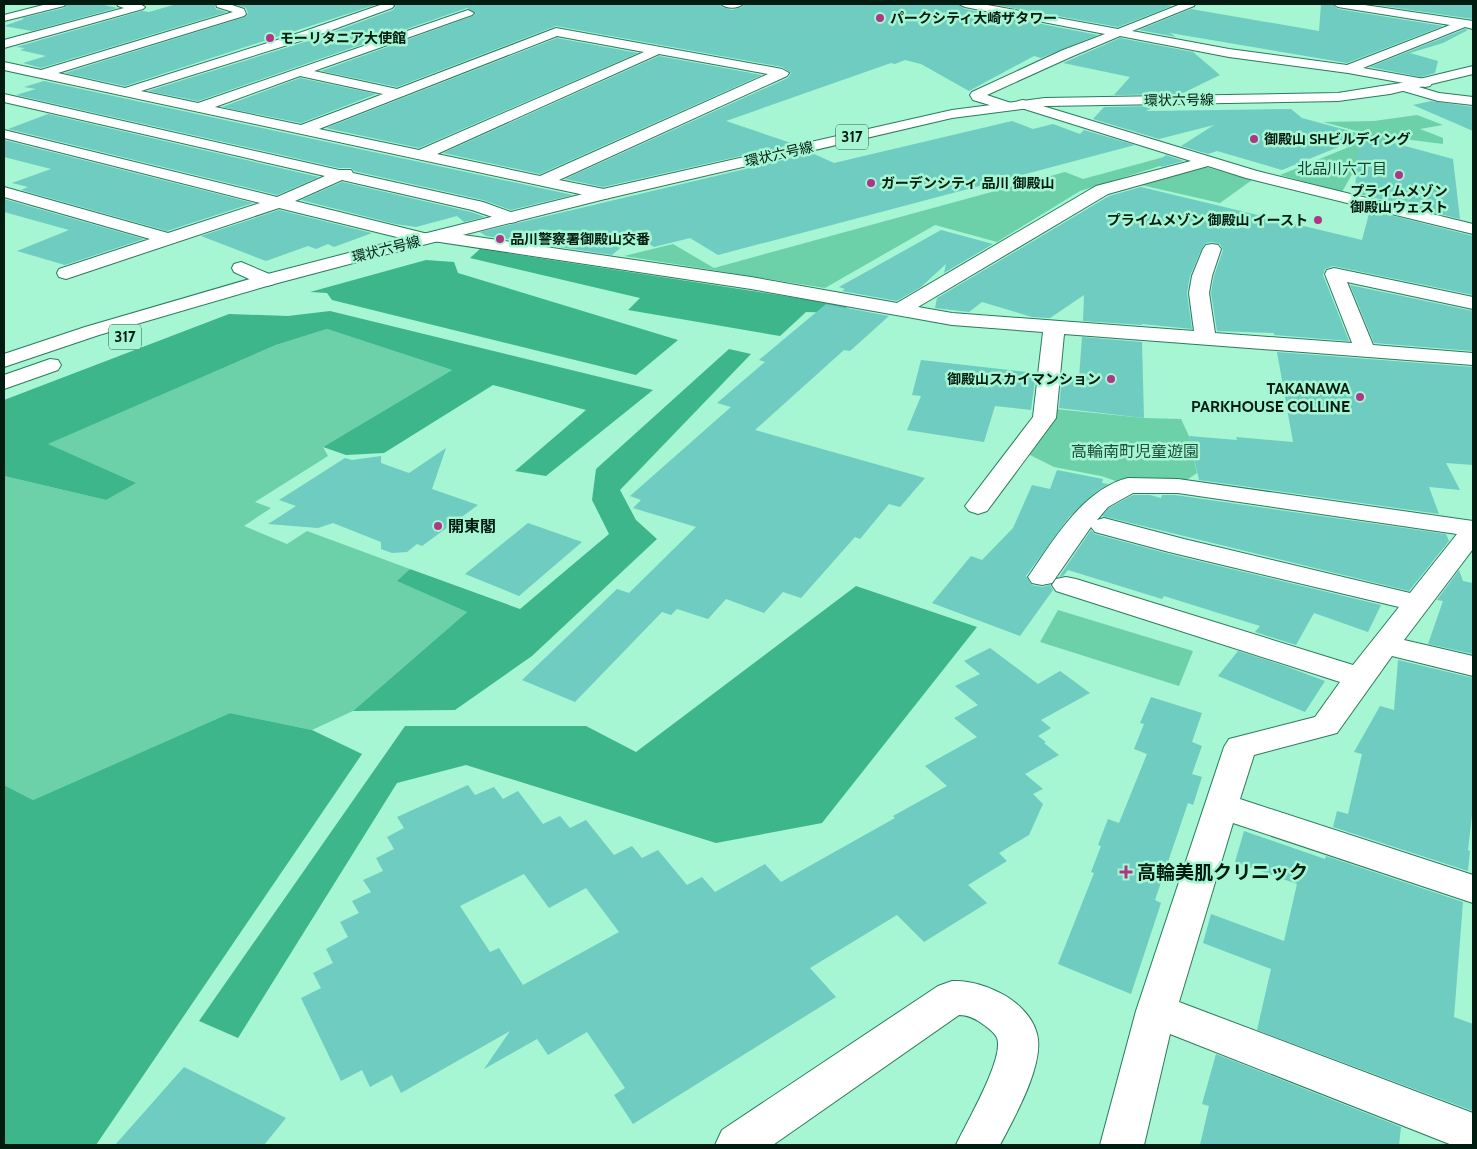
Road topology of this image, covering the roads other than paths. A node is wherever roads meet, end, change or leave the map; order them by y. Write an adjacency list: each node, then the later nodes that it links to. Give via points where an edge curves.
1 (60, 4): 12 (street)
2 (122, 4): 15 (street, via 139,6)
3 (727, 4): 4 (street)
4 (737, 4)
5 (972, 4): 13 (street)
6 (1190, 4): 13 (street)
7 (1338, 4): 11 (street)
8 (221, 5): 24 (street, via 240,11 240,14)
9 (388, 6): 27 (street)
10 (468, 13): 23 (street)
11 (1470, 23): 21 (street)
12 (5, 25)
13 (1118, 33): 21 (street, via 1229,53); 33 (street, via 977,95)
14 (688, 42): 16 (street)
15 (4, 44)
16 (661, 51): 17 (street, via 556,32); 34 (street); 46 (street, via 782,73)
17 (502, 53): 18 (street); 28 (street)
18 (530, 58)
19 (4, 66): 24 (street)
20 (280, 68): 23 (street)
21 (1348, 69): 25 (street)
22 (1473, 70): 25 (street, 環状六号線 / 317)
23 (299, 72): 28 (street); 35 (street)
24 (41, 74): 27 (street)
25 (1425, 83): 26 (street, 環状六号線 / 317)
26 (1404, 87): 30 (street, via 1438,97); 32 (street, 環状六号線 / 317, via 1320,99)
27 (127, 92): 35 (street)
28 (398, 93): 37 (street)
29 (4, 98): 36 (street)
30 (1473, 101)
31 (503, 102): 34 (street)
32 (1024, 104): 33 (street, 環状六号線 / 317); 44 (street)
33 (1006, 106): 48 (street, 環状六号線 / 317, via 952,114)
34 (529, 107): 42 (street)
35 (198, 108): 36 (street); 37 (street)
36 (139, 128): 39 (street); 45 (street)
37 (302, 130): 43 (street)
38 (4, 134): 41 (street)
39 (111, 138)
40 (93, 145): 41 (street)
41 (74, 151): 49 (street)
42 (422, 155): 43 (street, via 397,150); 46 (street)
43 (370, 156): 45 (street)
44 (1206, 162): 51 (street); 58 (street, via 1102,190)
45 (341, 175): 49 (street); 50 (street, via 477,206)
46 (542, 181): 48 (street)
47 (4, 192): 53 (street)
48 (603, 194): 50 (street, 環状六号線 / 317)
49 (279, 202): 52 (street); 53 (street)
50 (510, 218): 52 (street, 環状六号線 / 317)
51 (1473, 229)
52 (430, 237): 56 (street, 環状六号線 / 317, via 267,280); 58 (street, via 751,283)
53 (170, 239): 55 (street)
54 (1212, 249): 60 (street, via 1199,293)
55 (66, 273)
56 (242, 278): 61 (street, 317); 64 (street, 317); 65 (street, 317, via 212,306)
57 (1473, 304): 62 (street, via 1334,274)
58 (899, 310): 59 (street, via 952,319)
59 (1054, 327): 60 (street); 66 (street, via 1044,418)
60 (1205, 338): 62 (street)
61 (4, 347)
62 (1366, 350): 63 (street)
63 (1473, 359)
64 (4, 361)
65 (4, 382)
66 (978, 506)
67 (1104, 526): 69 (street)
68 (1473, 530): 69 (street); 72 (street, via 1178,486 1128,485 1099,502 1083,520 1054,581)
69 (1417, 603): 70 (street)
70 (1384, 645): 71 (street); 72 (street)
71 (1473, 666)
72 (1359, 678): 73 (street, via 1326,725 1240,747)
73 (1221, 806): 74 (street); 75 (street)
74 (1473, 889)
75 (1156, 1011): 76 (street); 79 (street)
76 (1473, 1133)
77 (737, 1145): 78 (street, via 952,998 967,997 983,1002 999,1013 1017,1033 1019,1049 1010,1077)
78 (978, 1145)
79 (1122, 1145)

